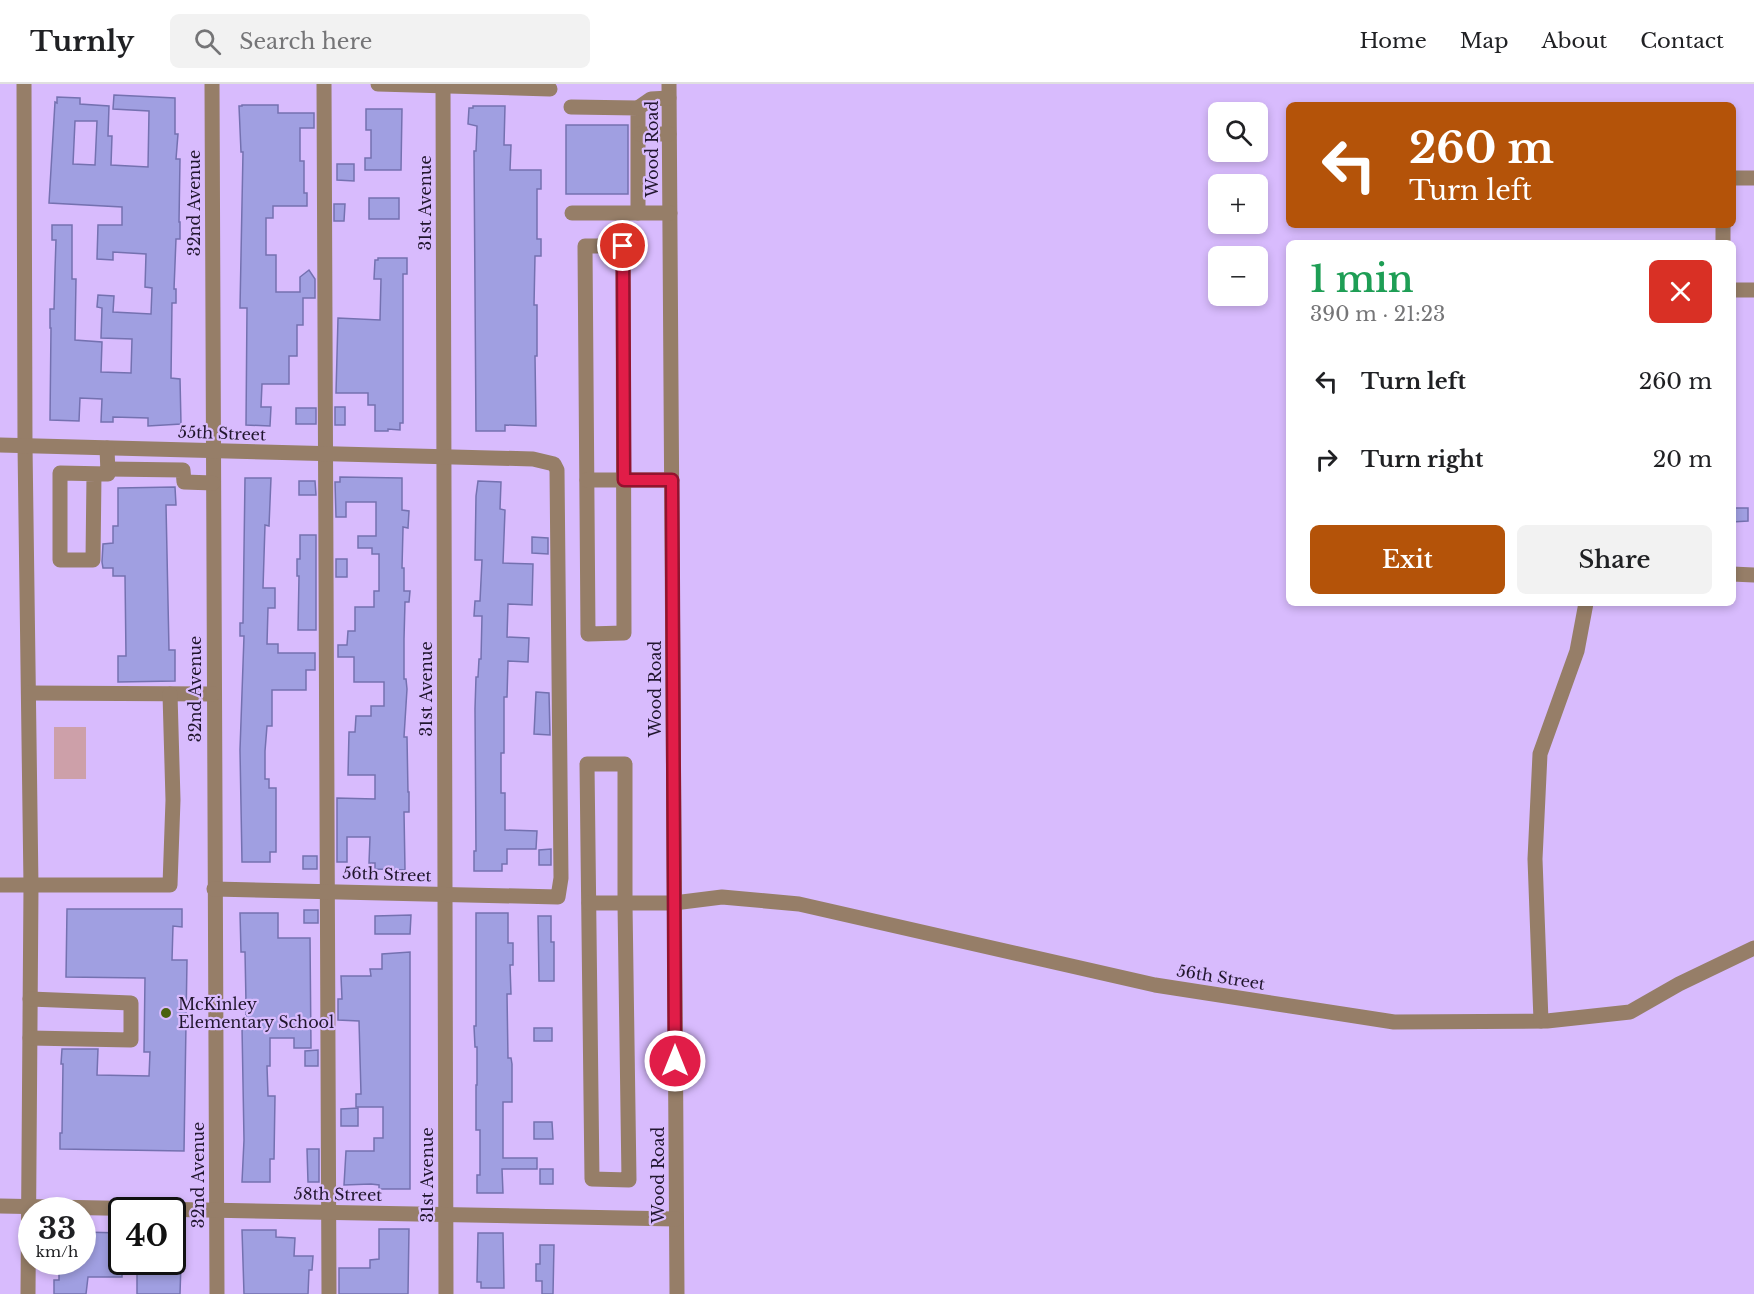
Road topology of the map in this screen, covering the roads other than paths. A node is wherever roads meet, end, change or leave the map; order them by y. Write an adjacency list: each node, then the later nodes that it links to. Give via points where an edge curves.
1 (24, 84): 20 (street)
2 (212, 84): 22 (street, 32nd Avenue)
3 (324, 84): 23 (street)
4 (378, 84): 5 (street)
5 (443, 85): 6 (street); 24 (street, 31st Avenue)
6 (550, 89)
7 (669, 91): 9 (street); 11 (street, Wood Road)
8 (571, 107): 9 (street)
9 (638, 108): 10 (street)
10 (640, 134): 11 (street); 15 (street)
11 (669, 134): 16 (street, Wood Road)
12 (1736, 178): 13 (street)
13 (1754, 178)
14 (572, 213): 15 (street)
15 (638, 213): 16 (street)
16 (670, 213): 28 (street, Wood Road)
17 (1736, 290): 18 (street)
18 (1754, 290)
19 (0, 445): 20 (street, 55th Street)
20 (26, 446): 21 (street, 55th Street); 33 (street)
21 (107, 448): 22 (street, 55th Street); 25 (street)
22 (213, 451): 23 (street, 55th Street); 29 (street, 32nd Avenue)
23 (325, 454): 24 (street, 55th Street); 39 (street)
24 (442, 457): 40 (street, 31st Avenue); 41 (street, 55th Street, via 533,459 554,464 557,470 561,866)
25 (101, 471): 25 (street, via 60,472 60,560 93,560); 29 (street, via 183,470 184,482)
26 (587, 480): 27 (street); 27 (street, via 588,633 624,633); 27 (street, via 585,246 623,246)
27 (624, 480): 28 (street)
28 (672, 480): 43 (street, Wood Road)
29 (213, 483): 35 (street, 32nd Avenue)
30 (1736, 574): 31 (street)
31 (1754, 575)
32 (1585, 606): 47 (street, via 1577,651 1540,754 1535,859)
33 (29, 693): 34 (street); 37 (street)
34 (170, 694): 35 (street); 37 (street, via 170,885)
35 (213, 694): 38 (street, 32nd Avenue)
36 (0, 885): 37 (street)
37 (32, 886): 46 (street)
38 (214, 889): 39 (street, 56th Street); 53 (street, 32nd Avenue)
39 (327, 891): 40 (street, 56th Street); 54 (street)
40 (445, 894): 41 (street, 56th Street); 55 (street, 31st Avenue)
41 (558, 897)
42 (589, 903): 44 (street, 56th Street); 44 (street, via 587,764 625,764); 44 (street, via 592,1179 629,1180)
43 (674, 903): 44 (street, 56th Street); 47 (street, 56th Street, via 722,897 800,904 1155,985 1394,1023); 56 (street, Wood Road)
44 (625, 904)
45 (1754, 948): 47 (street, 56th Street, via 1630,1012)
46 (30, 999): 48 (street); 48 (street, via 132,1003 131,1040)
47 (1541, 1021)
48 (30, 1038): 49 (street)
49 (28, 1197)
50 (0, 1206): 51 (street, 58th Street)
51 (18, 1207)
52 (96, 1208): 53 (street, 58th Street)
53 (217, 1209): 54 (street, 58th Street); 59 (street, 32nd Avenue)
54 (328, 1212): 55 (street, 58th Street); 60 (street)
55 (445, 1214): 56 (street, 58th Street); 61 (street, 31st Avenue)
56 (676, 1219): 62 (street, Wood Road)
57 (28, 1275): 58 (street)
58 (28, 1294)
59 (217, 1294)
60 (329, 1294)
61 (446, 1294)
62 (677, 1294)

